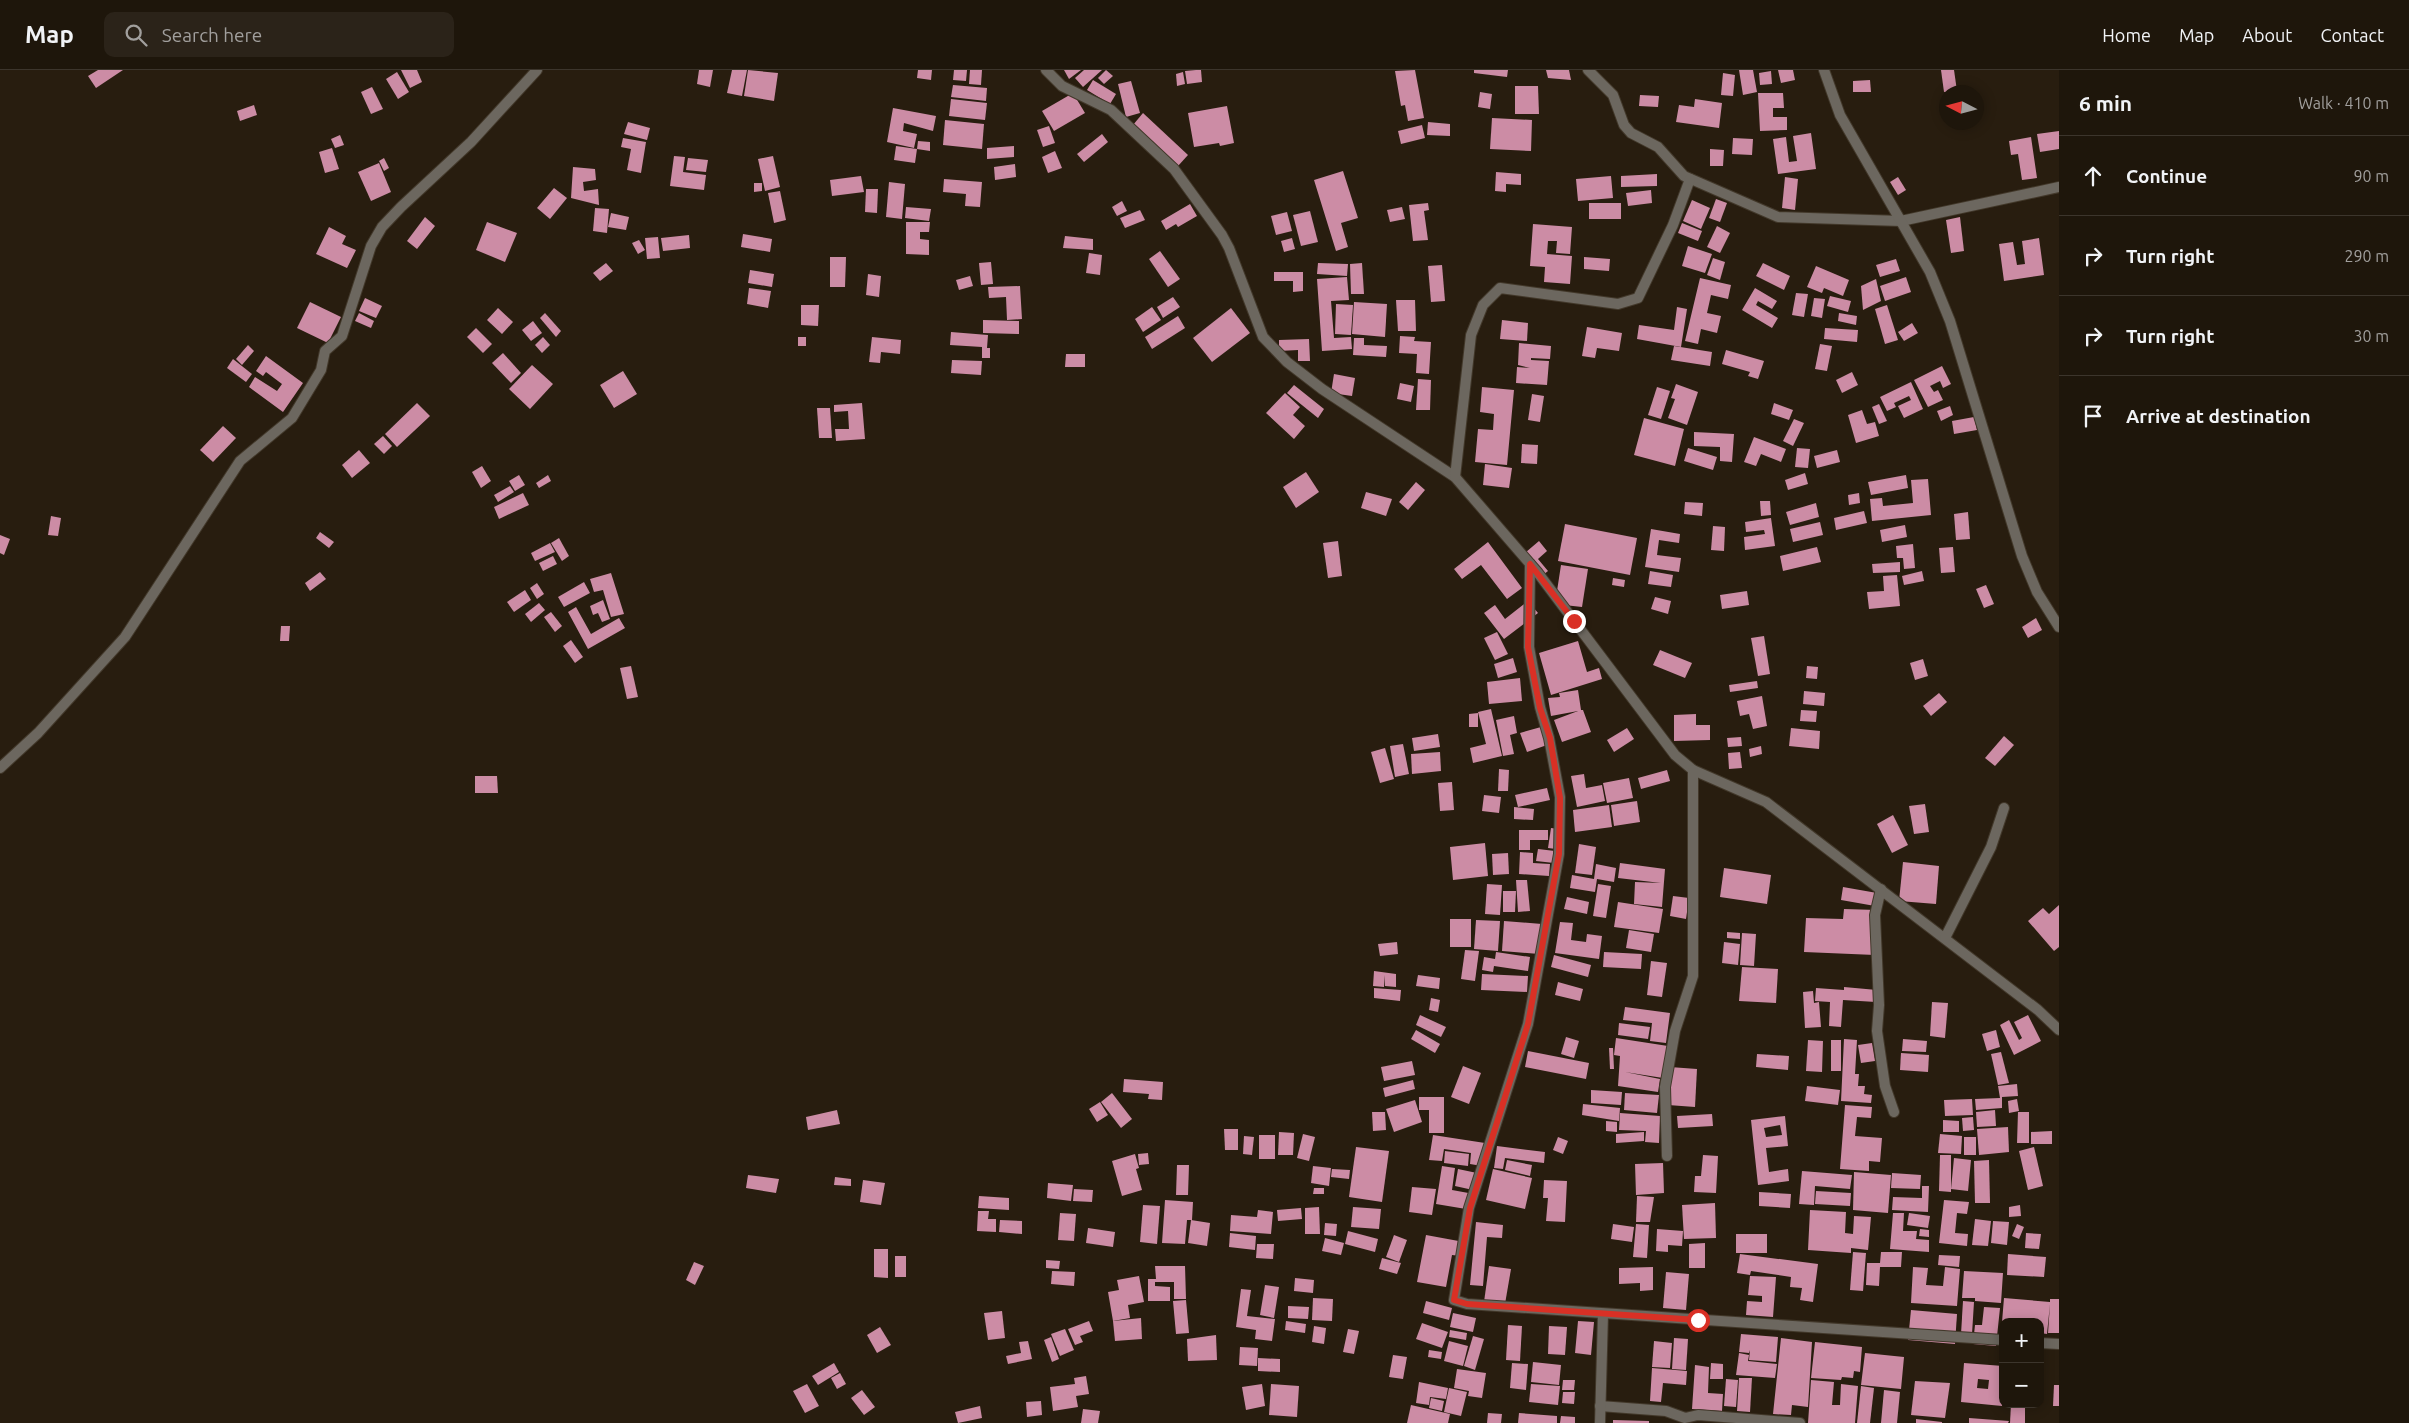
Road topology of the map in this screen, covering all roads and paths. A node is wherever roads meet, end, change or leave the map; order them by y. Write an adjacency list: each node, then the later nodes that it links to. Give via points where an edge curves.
1 (537, 70): 11 (street, via 471,142 382,227 371,246 342,336 324,351 321,370 292,418 240,461 125,637 38,733)
2 (1046, 70): 8 (street, via 1062,86 1111,110 1174,169 1222,234 1263,337 1287,362 1322,389)
3 (1588, 70): 5 (street, via 1613,95 1631,133 1658,147)
4 (1824, 70): 7 (street, via 1840,115)
5 (1690, 179): 7 (street, via 1778,217); 8 (street, via 1673,225 1638,298 1618,304 1500,288 1484,305 1471,335)
6 (2059, 187): 7 (street)
7 (1901, 221): 10 (street, via 1930,272 1950,321 2022,556 2037,592)
8 (1455, 477): 9 (street)
9 (1530, 564): 12 (street, via 1675,755); 19 (street, via 1528,647 1540,708 1550,738 1560,798 1559,854 1528,1024 1470,1208 1454,1300 1467,1304)
10 (2059, 627)
11 (0, 768)
12 (1693, 770): 14 (street, via 1766,802); 18 (street, via 1693,976 1675,1031 1665,1087)
13 (2004, 808): 15 (street, via 1991,847)
14 (1881, 889): 15 (street); 17 (street, via 1875,915 1877,1031 1885,1086)
15 (1945, 938): 16 (street)
16 (2059, 1030)
17 (1894, 1112)
18 (1667, 1156)
19 (1603, 1314): 20 (street); 23 (street)
20 (1999, 1340)
21 (2044, 1343): 22 (street)
22 (2059, 1344)
23 (1600, 1406): 24 (street); 25 (street, via 1666,1411 1685,1418 1698,1415)
24 (1600, 1423)
25 (1800, 1423)

